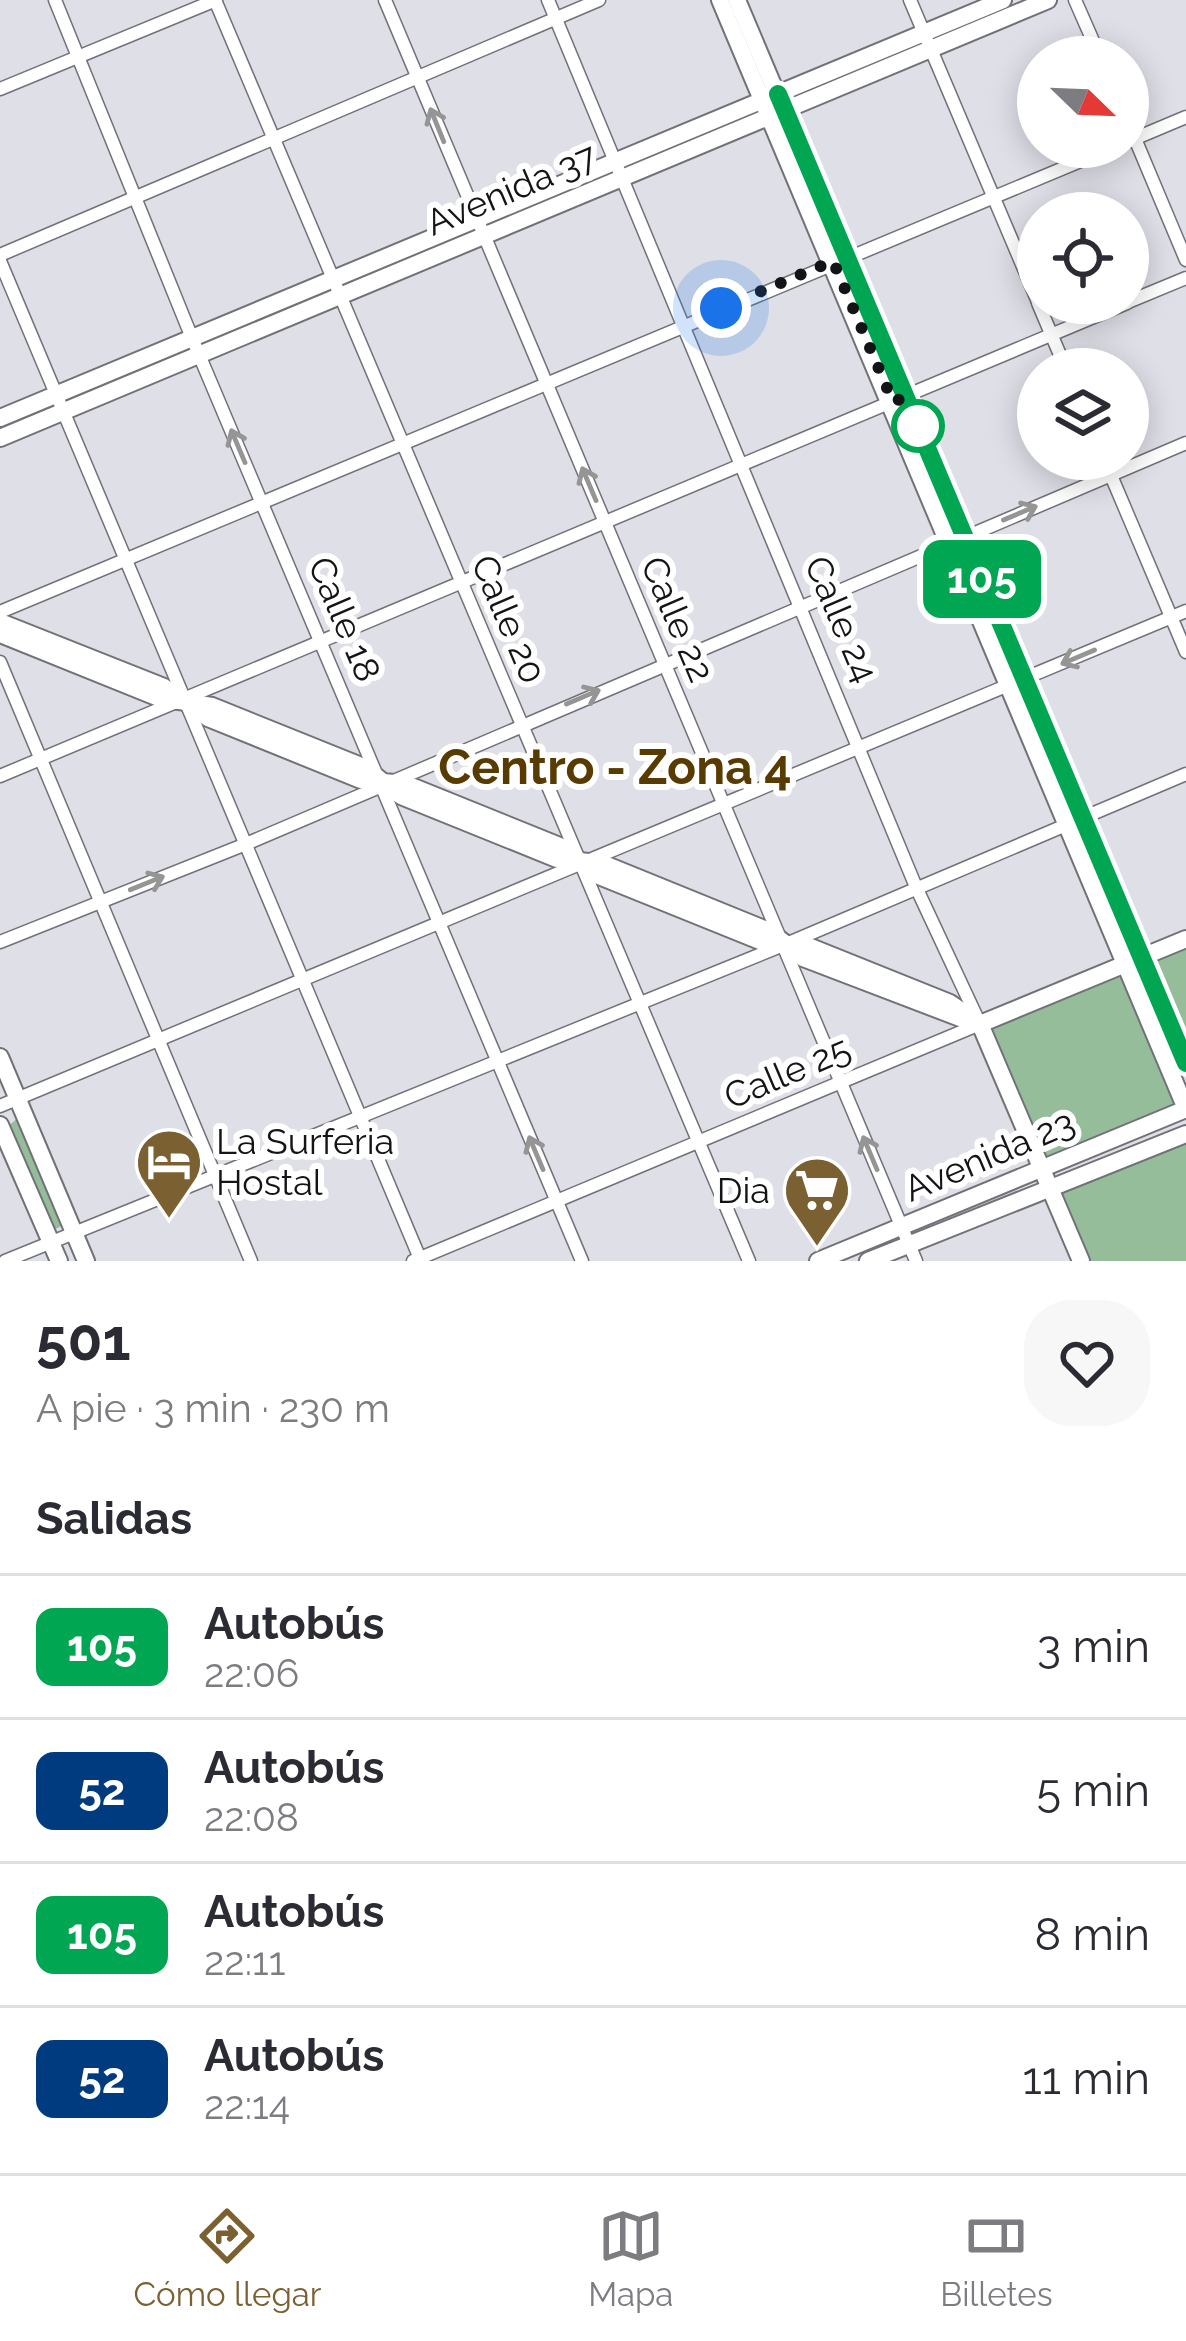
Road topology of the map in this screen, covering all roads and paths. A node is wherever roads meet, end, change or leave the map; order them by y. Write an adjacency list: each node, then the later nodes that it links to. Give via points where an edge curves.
1 (55, 0): 15 (street, Calle 18)
2 (216, 0): 15 (street); 21 (street, Calle 20)
3 (385, 0): 16 (street, Calle 22)
4 (548, 0): 12 (street, Calle 24)
5 (599, 0): 12 (street)
6 (721, 0): 18 (main road)
7 (737, 0): 18 (main road)
8 (910, 0): 14 (street)
9 (1003, 0): 14 (main road, Avenida 37)
10 (1048, 0): 14 (main road, Avenida 37)
11 (1075, 0): 13 (street)
12 (556, 18): 16 (street); 24 (street, Calle 24)
13 (1091, 36)
14 (927, 41): 18 (main road, Avenida 37); 26 (street)
15 (80, 55): 17 (street); 25 (street, Calle 18)
16 (417, 77): 21 (street); 27 (street, Calle 22, one-way to 16)
17 (0, 89)
18 (775, 105): 24 (main road, Avenida 37); 30 (main road)
19 (1186, 117): 20 (street)
20 (1149, 133)
21 (276, 136): 25 (street); 33 (street, Calle 20)
22 (1065, 168): 26 (street)
23 (1145, 168): 31 (street)
24 (620, 169): 27 (main road, Avenida 37); 35 (street, Calle 24)
25 (133, 196): 29 (street); 39 (street, Calle 18)
26 (994, 198): 28 (street); 30 (street)
27 (480, 228): 33 (main road, Avenida 37); 41 (street, Calle 22)
28 (1017, 252)
29 (0, 258): 43 (street)
30 (839, 258): 35 (street); 42 (main road)
31 (1186, 260)
32 (1186, 278): 34 (street)
33 (337, 287): 39 (main road, Avenida 37); 46 (street, Calle 20)
34 (1149, 294)
35 (683, 324): 41 (street); 49 (street, Calle 24)
36 (1047, 324): 38 (street)
37 (1078, 324): 38 (street)
38 (1052, 335): 40 (street); 42 (street)
39 (195, 347): 43 (main road, Avenida 37); 52 (street, Calle 18, one-way to 39)
40 (1057, 348)
41 (545, 381): 46 (street); 53 (street, Calle 22, one-way to 41)
42 (899, 399): 49 (street); 54 (main road)
43 (60, 403): 44 (main road, Avenida 37); 45 (main road, Avenida 37); 55 (street)
44 (0, 418)
45 (0, 438)
46 (403, 442): 52 (street); 56 (street, Calle 20)
47 (1186, 443): 48 (street)
48 (1149, 458)
49 (742, 466): 53 (street); 57 (street, Calle 24)
50 (1097, 480): 54 (street, one-way to 50)
51 (1114, 480): 60 (street)
52 (261, 501): 55 (street); 63 (street, Calle 18)
53 (606, 524): 56 (street); 66 (street, Calle 22)
54 (958, 540): 57 (street); 67 (main road)
55 (127, 562): 59 (street); 68 (street)
56 (462, 584): 63 (street); 69 (street, Calle 20)
57 (800, 606): 66 (street); 70 (street, Calle 24)
58 (1186, 611): 60 (street)
59 (0, 612)
60 (1172, 617): 64 (street); 67 (street, one-way to 67)
61 (0, 622): 68 (main road, via 164,686)
62 (0, 634): 68 (main road)
63 (323, 644): 68 (street); 74 (street, Calle 18)
64 (1186, 652)
65 (0, 662): 71 (street)
66 (664, 663): 69 (street, one-way to 66); 75 (street, Calle 22)
67 (1018, 682): 70 (street); 76 (main road)
68 (186, 702): 71 (street); 74 (main road, via 366,768); 77 (street)
69 (520, 724): 74 (street); 78 (street, Calle 20)
70 (860, 748): 75 (street); 79 (street, Calle 24)
71 (43, 758): 73 (street); 80 (street)
72 (1186, 774): 76 (street)
73 (0, 776)
74 (383, 782): 77 (street); 78 (main road, via 406,784); 81 (street, Calle 18)
75 (724, 806): 78 (street); 84 (street, Calle 22)
76 (1075, 819): 79 (street); 85 (main road)
77 (245, 844): 80 (street, one-way to 77); 86 (street)
78 (580, 861): 81 (street); 84 (main road, via 604,864); 87 (street, Calle 20)
79 (916, 887): 84 (street); 88 (street, Calle 24)
80 (102, 901): 83 (street); 89 (street)
81 (443, 923): 86 (street); 91 (street, Calle 18)
82 (1186, 939): 85 (main road, Calle 25)
83 (0, 942)
84 (786, 944): 87 (street); 88 (main road, via 950,1003); 93 (street, Calle 22)
85 (1134, 961): 88 (main road, Calle 25); 92 (main road); 95 (main road)
86 (304, 982): 89 (street); 96 (street)
87 (640, 1003): 91 (street); 99 (street, Calle 20)
88 (980, 1024): 93 (street, Calle 25); 101 (main road, Calle 24)
89 (162, 1042): 94 (street); 100 (street)
90 (0, 1058): 94 (main road)
91 (497, 1061): 96 (street); 102 (street, Calle 18, one-way to 91)
92 (1186, 1063)
93 (841, 1084): 99 (street, Calle 25); 105 (street, Calle 22, one-way to 93)
94 (9, 1103): 103 (main road)
95 (1186, 1109): 101 (main road, Avenida 23)
96 (361, 1117): 100 (street); 106 (street)
97 (0, 1125): 104 (main road)
98 (1186, 1134): 101 (main road, Avenida 23)
99 (698, 1146): 102 (street, Calle 25); 112 (street, Calle 20)
100 (216, 1176): 103 (street); 110 (street)
101 (1045, 1180): 105 (main road, Avenida 23); 115 (main road, Calle 24)
102 (557, 1203): 106 (street, Calle 25); 111 (street, Calle 18)
103 (74, 1233): 104 (street); 109 (main road)
104 (51, 1243): 107 (street); 108 (main road)
105 (909, 1244): 113 (main road, Avenida 23); 114 (main road, Avenida 23)
106 (418, 1260)
107 (5, 1261)
108 (59, 1261)
109 (86, 1261)
110 (251, 1261)
111 (582, 1261)
112 (749, 1261)
113 (818, 1261)
114 (868, 1261)
115 (1081, 1261)

